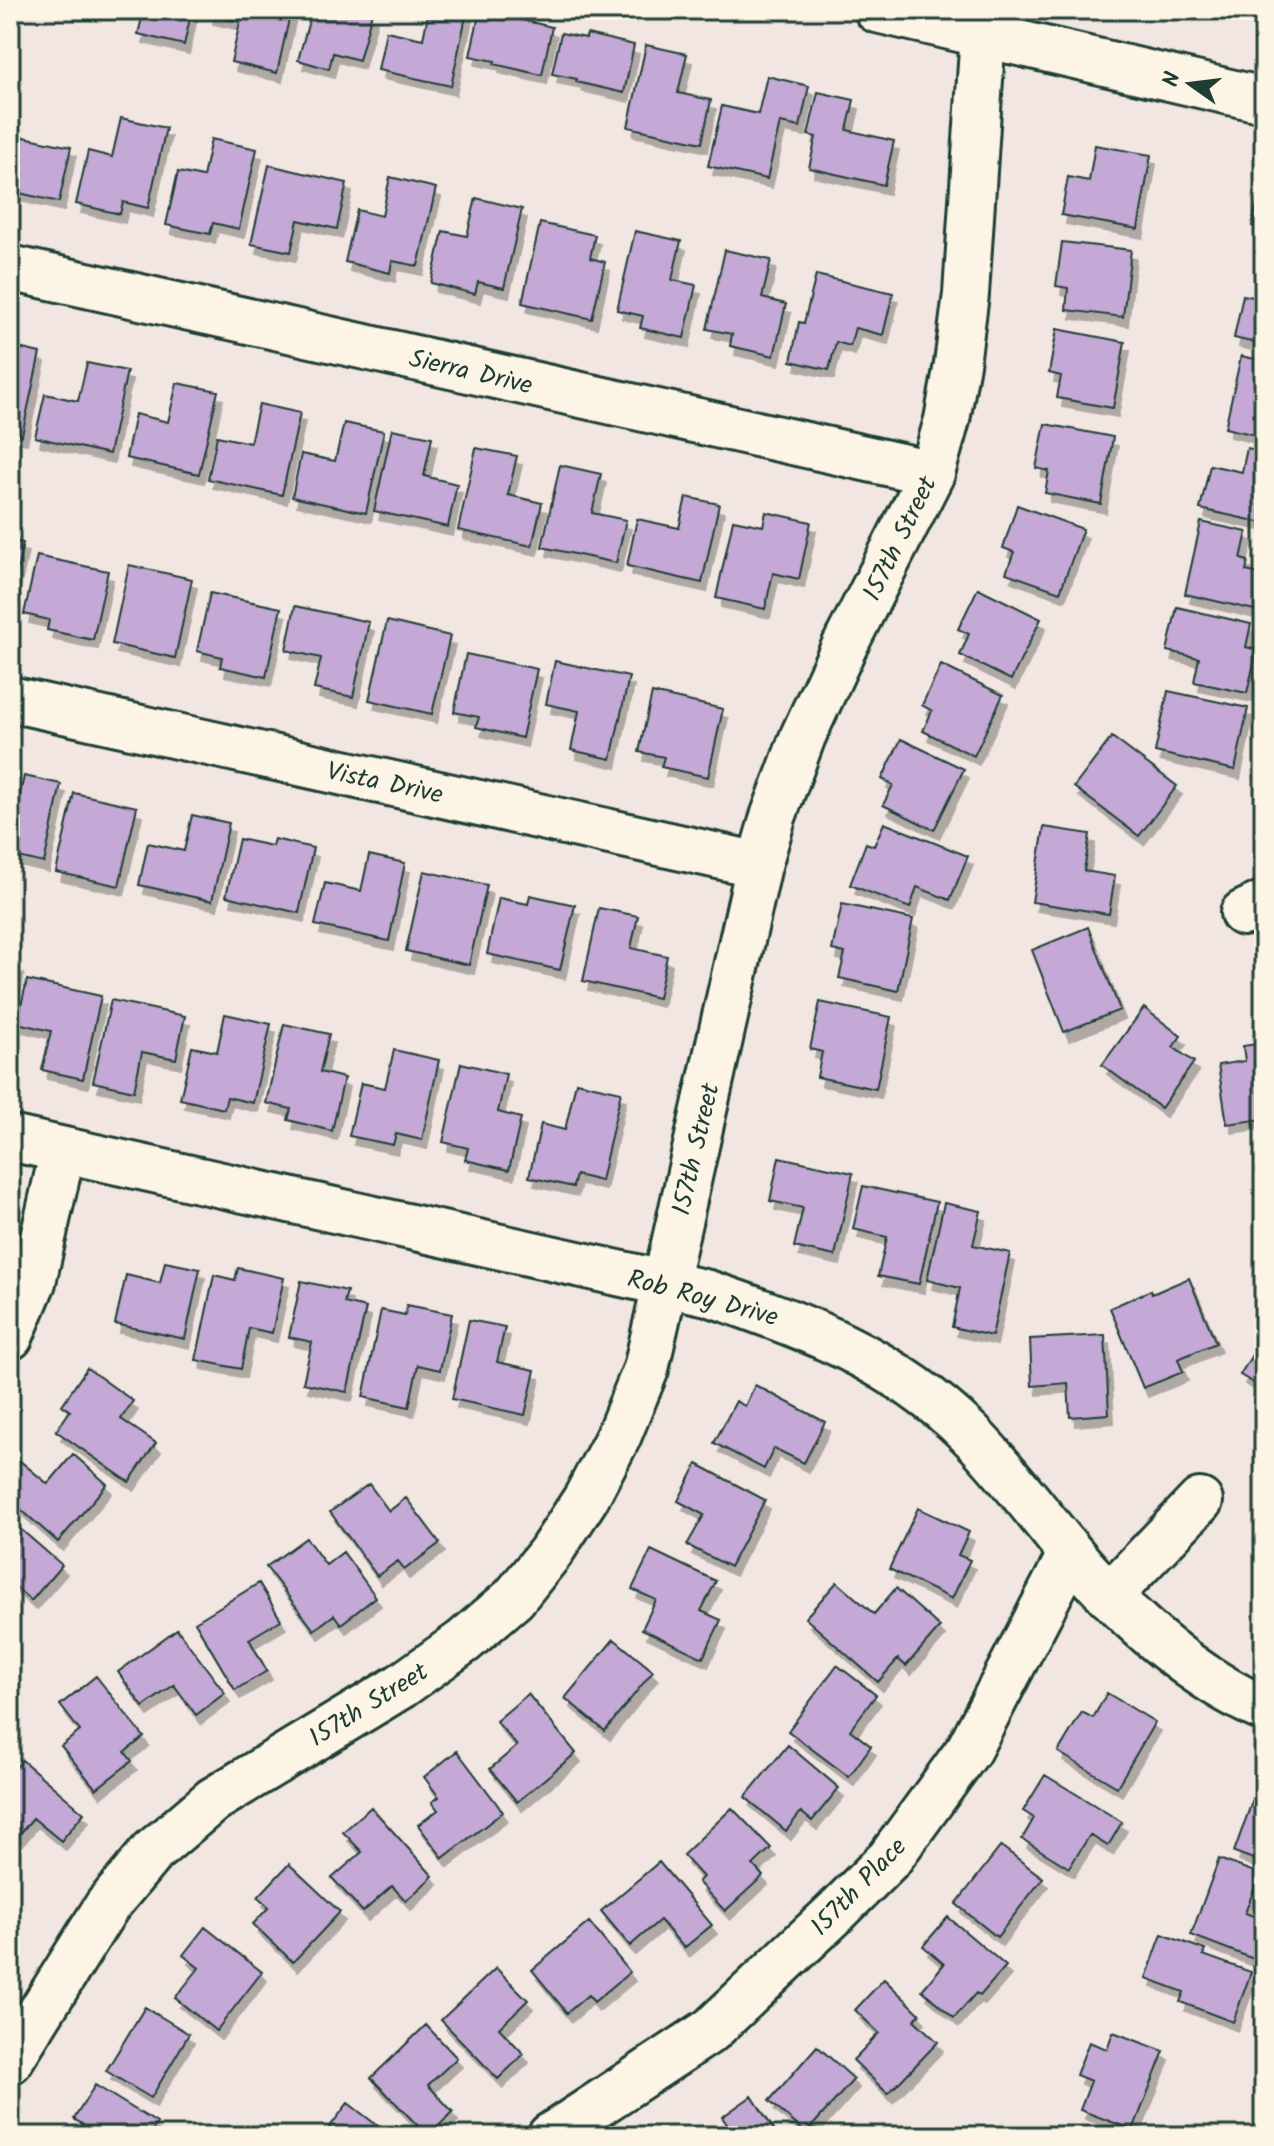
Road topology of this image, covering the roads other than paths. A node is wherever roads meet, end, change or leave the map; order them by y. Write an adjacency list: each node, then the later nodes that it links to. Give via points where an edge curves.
1 (877, 10): 2 (street)
2 (984, 22): 3 (street); 5 (street, 157th Street, via 964,308 947,420)
3 (1264, 100)
4 (10, 268): 5 (street, Sierra Drive)
5 (932, 473): 7 (street, 157th Street, via 803,736)
6 (10, 699): 7 (street, Vista Drive)
7 (759, 865): 10 (street, 157th Street)
8 (10, 1138): 9 (street, Rob Roy Drive)
9 (63, 1150): 10 (street, Rob Roy Drive); 11 (street, via 33,1282)
10 (665, 1284): 13 (street, Rob Roy Drive, via 796,1324 887,1369 967,1431); 16 (street, 157th Street, via 646,1369 618,1437 586,1498 514,1598 401,1686 213,1800 152,1852 107,1906)
11 (10, 1337)
12 (1200, 1501): 14 (street)
13 (1071, 1553): 14 (street, Rob Roy Drive); 17 (street, 157th Place, via 969,1749 890,1858 711,2030)
14 (1109, 1596): 15 (street, Rob Roy Drive, via 1178,1658)
15 (1264, 1709)
16 (10, 2061)
17 (550, 2136)

